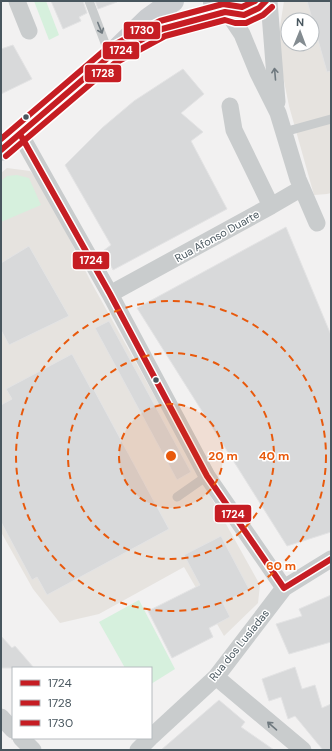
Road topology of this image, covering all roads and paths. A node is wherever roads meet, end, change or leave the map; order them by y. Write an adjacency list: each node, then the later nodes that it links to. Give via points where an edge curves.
1 (17, 1): 7 (street)
2 (89, 1): 8 (lane, one-way to 8)
3 (173, 1): 8 (street, via 148,19)
4 (266, 1): 6 (street, via 252,13 236,16)
5 (269, 1): 10 (street, one-way to 5)
6 (222, 9): 8 (street, via 162,29); 10 (street, via 242,34)
7 (29, 30)
8 (110, 56): 13 (street)
9 (230, 106): 16 (street, Rua Afonso Duarte, via 234,130)
10 (278, 113): 12 (street)
11 (331, 119): 12 (lane)
12 (284, 132): 15 (street)
13 (20, 134): 14 (street); 18 (street)
14 (1, 150)
15 (302, 188): 16 (street); 17 (street)
16 (271, 206): 18 (street, Rua Afonso Duarte)
17 (317, 223)
18 (110, 294): 19 (street)
19 (207, 476): 20 (lane); 22 (street)
20 (177, 497)
21 (331, 559): 22 (street, Rua dos Lusíadas)
22 (284, 588): 23 (street, Rua dos Lusíadas)
23 (216, 677): 26 (street, Rua dos Lusíadas); 31 (street, one-way to 23)
24 (1, 718): 25 (street)
25 (12, 729)
26 (152, 737)
27 (22, 739): 29 (street)
28 (150, 739): 30 (street, Rua dos Lusíadas)
29 (33, 750)
30 (138, 750)
31 (303, 750)

